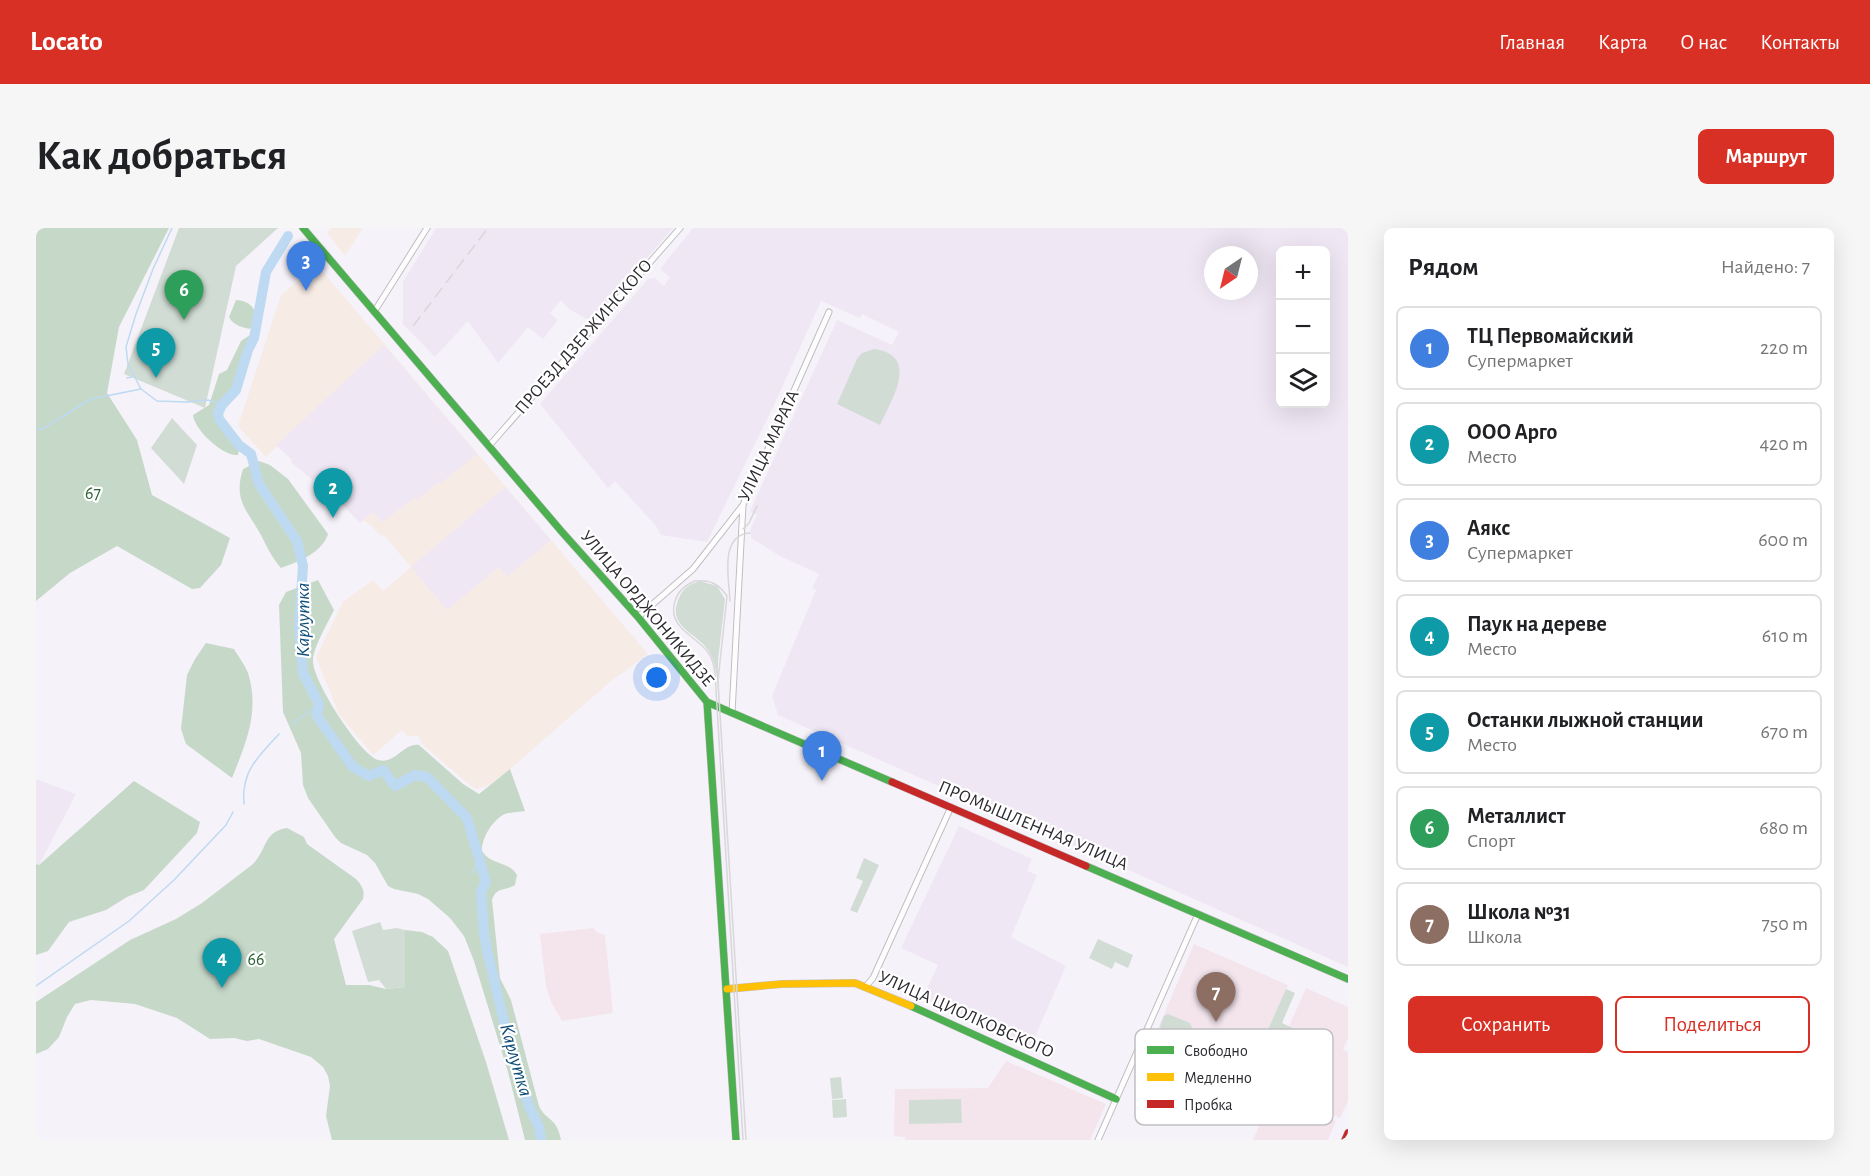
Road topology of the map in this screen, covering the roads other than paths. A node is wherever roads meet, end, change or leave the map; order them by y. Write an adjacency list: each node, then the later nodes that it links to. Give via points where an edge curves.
1 (303, 228): 4 (main road, УЛИЦА ОРДЖОНИКИДЗЕ)
2 (427, 228): 4 (street)
3 (680, 228): 6 (street, ПРОЕЗД ДЗЕРЖИНСКОГО)
4 (374, 312): 6 (main road, УЛИЦА ОРДЖОНИКИДЗЕ)
5 (829, 312): 7 (street, УЛИЦА МАРАТА)
6 (489, 446): 8 (main road, УЛИЦА ОРДЖОНИКИДЗЕ)
7 (743, 505): 8 (street, УЛИЦА МАРАТА, via 693,569); 10 (street)
8 (638, 617): 9 (main road, УЛИЦА ОРДЖОНИКИДЗЕ)
9 (707, 702): 10 (main road, ПРОМЫШЛЕННАЯ УЛИЦА); 15 (main road, УЛИЦА ОРДЖОНИКИДЗЕ)
10 (732, 713): 11 (main road, ПРОМЫШЛЕННАЯ УЛИЦА)
11 (951, 807): 12 (main road, ПРОМЫШЛЕННАЯ УЛИЦА); 14 (street)
12 (1198, 914): 13 (main road, ПРОМЫШЛЕННАЯ УЛИЦА); 16 (street)
13 (1348, 979)
14 (866, 986): 15 (main road, УЛИЦА ЦИОЛКОВСКОГО, via 782,984); 18 (main road, УЛИЦА ЦИОЛКОВСКОГО)
15 (727, 989): 20 (main road, УЛИЦА ОРДЖОНИКИДЗЕ)
16 (1147, 1029)
17 (1135, 1056): 18 (street)
18 (1116, 1099): 21 (street)
19 (1348, 1133): 22 (main road)
20 (736, 1140)
21 (1098, 1140)
22 (1345, 1140)

